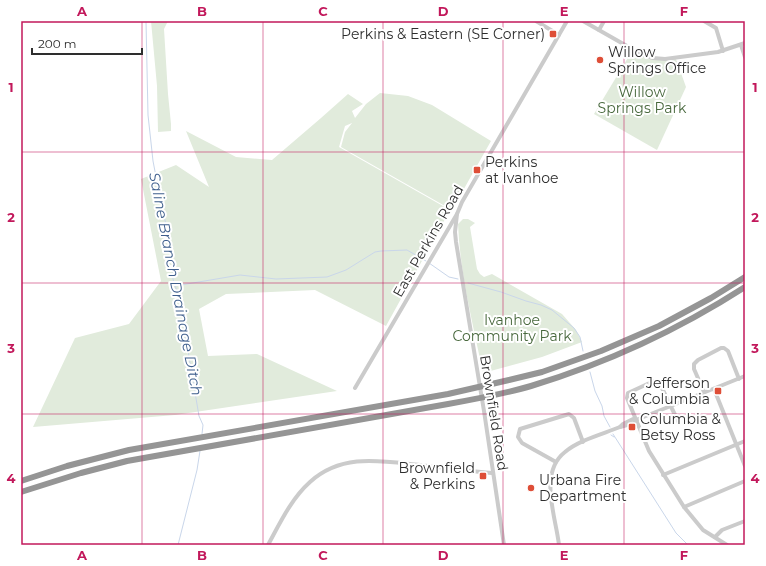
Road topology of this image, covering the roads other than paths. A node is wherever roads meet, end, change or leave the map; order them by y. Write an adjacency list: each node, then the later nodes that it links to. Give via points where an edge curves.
1 (536, 21): 7 (street)
2 (567, 21): 7 (street, East Perkins Road)
3 (583, 21): 6 (street)
4 (604, 21): 6 (street)
5 (704, 21): 9 (street, via 716,28)
6 (599, 30): 9 (street, via 640,54 653,58 665,59)
7 (559, 35): 11 (street, East Perkins Road)
8 (743, 44): 9 (street); 10 (street)
9 (723, 51)
10 (745, 57)
11 (457, 214): 16 (street, East Perkins Road); 27 (street, Brownfield Road, via 455,232)
12 (745, 277): 29 (highway, via 653,329 542,372 448,394 100,456)
13 (745, 287): 31 (highway, via 693,318 629,350 536,384 448,404 106,466)
14 (745, 376): 15 (street)
15 (739, 379): 17 (street); 18 (street, via 728,351 721,348 694,364)
16 (355, 388)
17 (714, 389): 18 (street); 24 (street)
18 (704, 392): 19 (street)
19 (671, 406): 20 (street); 20 (street, via 661,384 654,381 628,394 627,398); 21 (street)
20 (636, 420): 23 (street, via 634,423); 28 (street, via 649,452)
21 (679, 423)
22 (745, 441): 24 (street)
23 (583, 442): 25 (street, via 565,452); 25 (street, via 574,418 569,414 520,429 518,437 522,443)
24 (736, 444): 26 (street); 28 (street)
25 (556, 462): 37 (street, via 550,484)
26 (745, 466)
27 (492, 473): 35 (street, via 378,461 341,464 322,472 309,482 293,502); 36 (street, Brownfield Road)
28 (663, 475): 32 (street)
29 (21, 481)
30 (745, 481): 32 (street)
31 (21, 492)
32 (684, 507): 34 (street, via 697,525)
33 (745, 521): 34 (street, via 722,530)
34 (715, 537): 38 (street)
35 (268, 545)
36 (504, 545)
37 (559, 545)
38 (727, 545)

